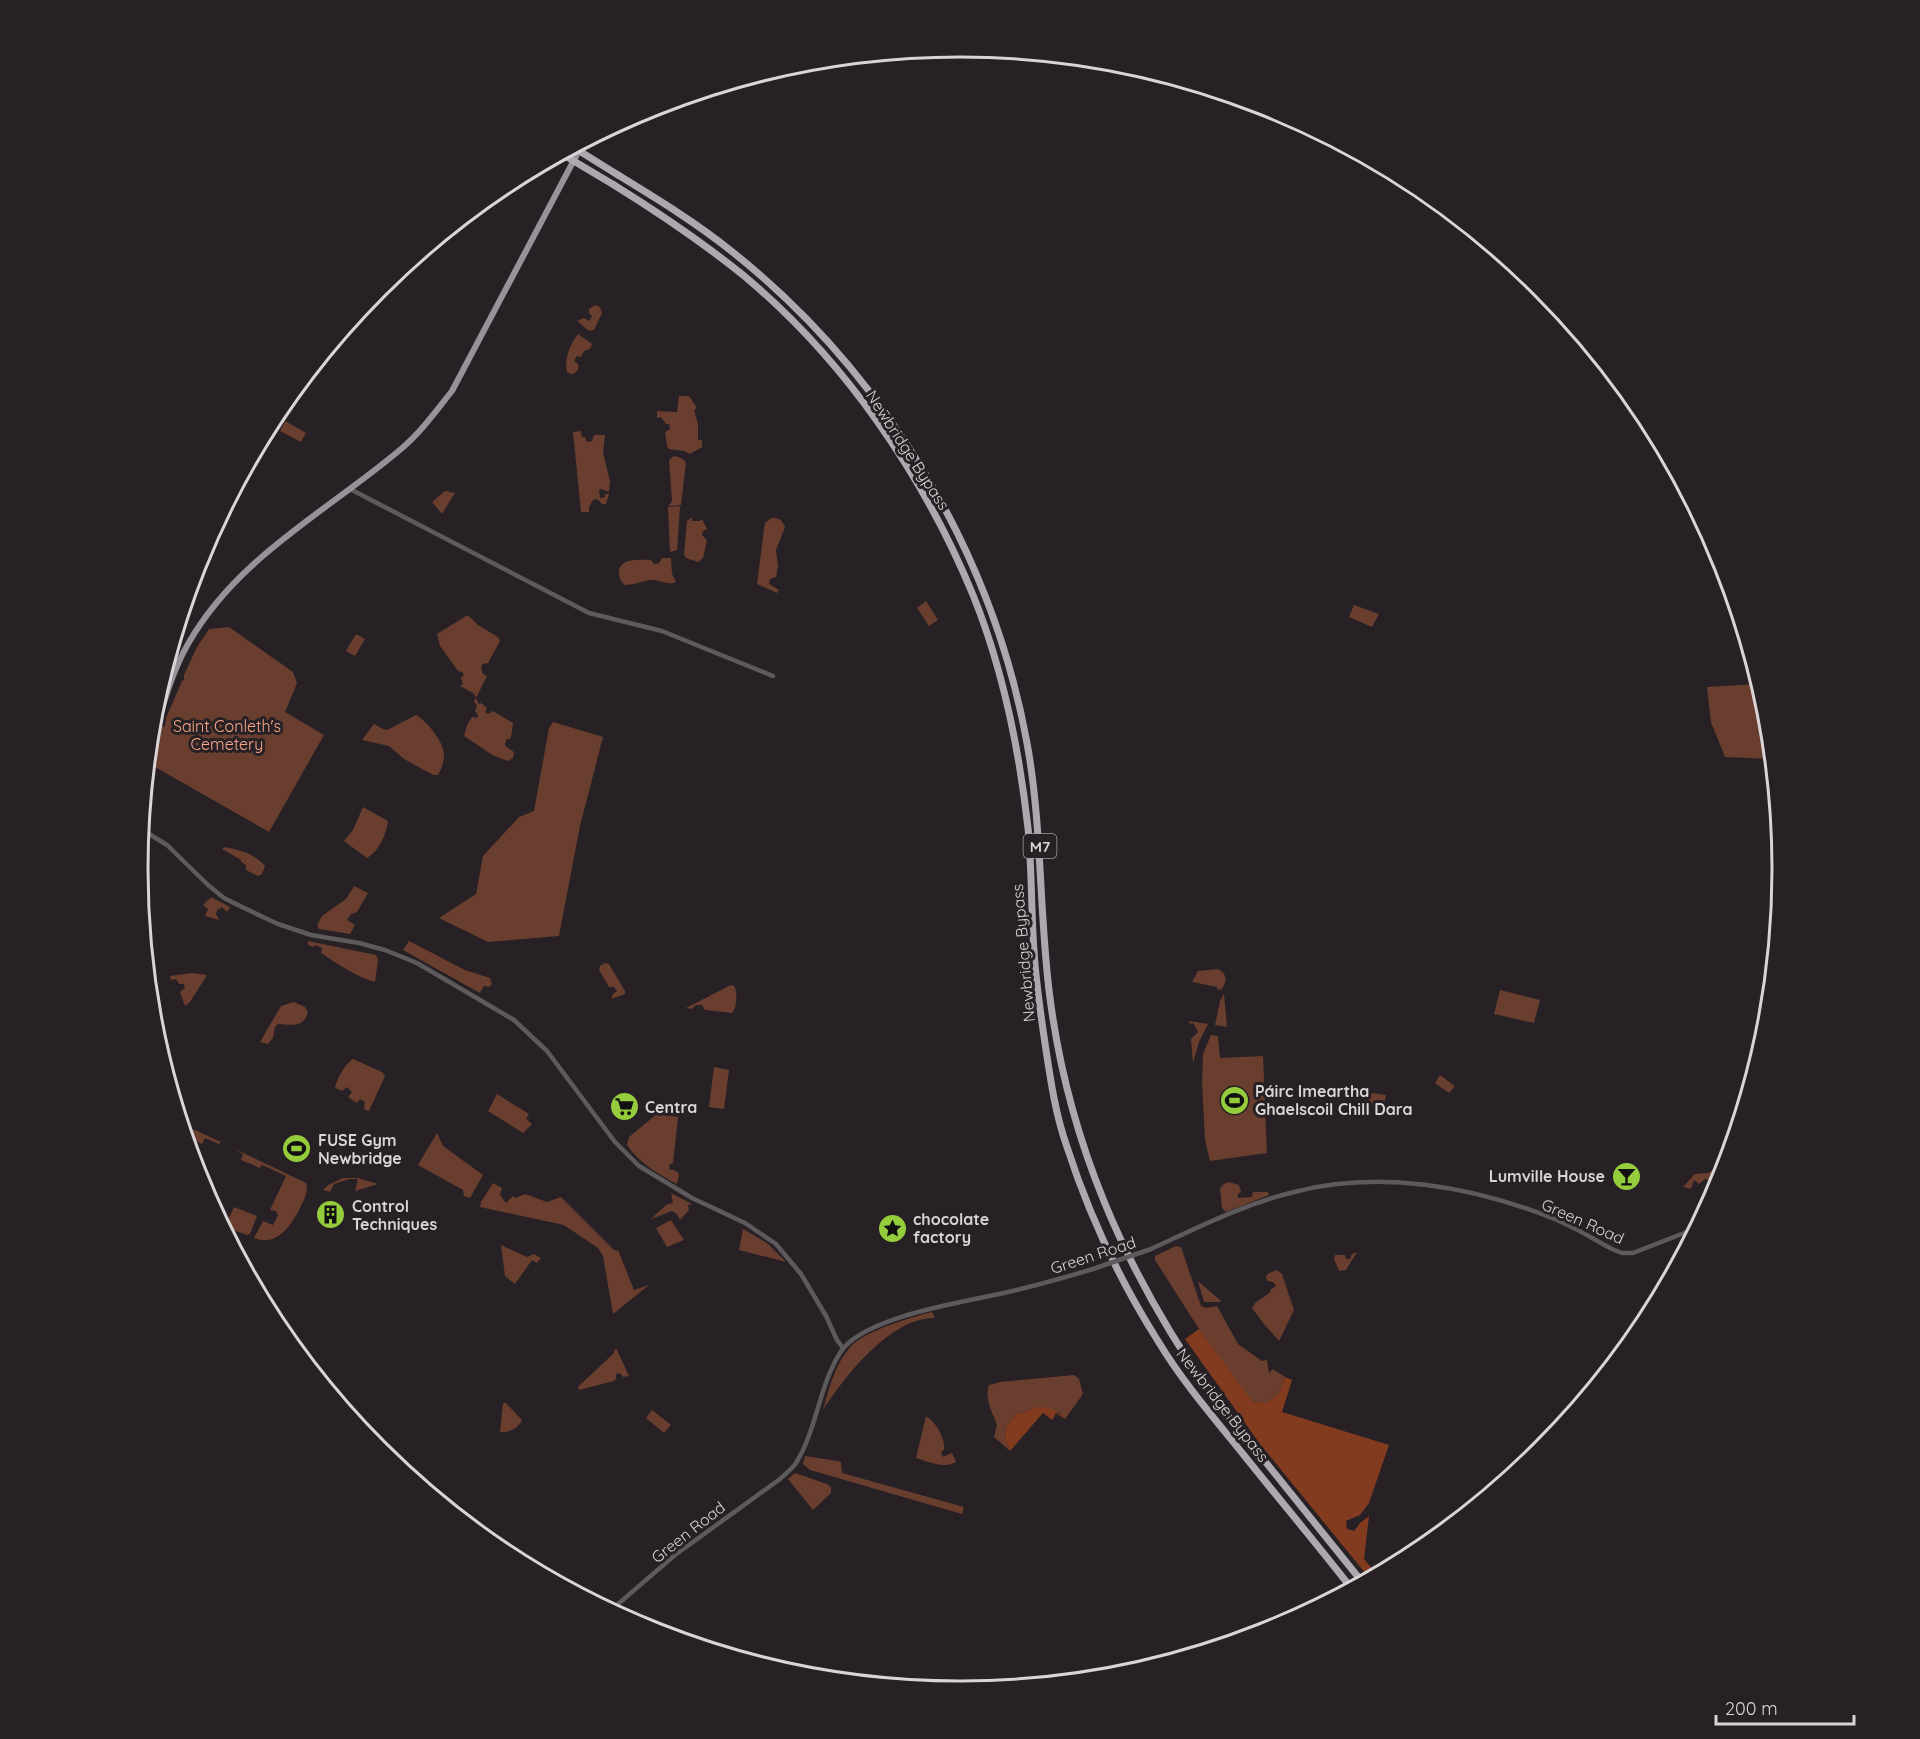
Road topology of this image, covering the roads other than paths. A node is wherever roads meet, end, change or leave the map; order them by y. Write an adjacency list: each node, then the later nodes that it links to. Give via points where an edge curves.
1 (581, 152): 10 (highway, Newbridge Bypass / M7, bridge, via 681,214 730,250 791,304 864,385 897,429 945,508 984,594 1021,713 1039,829 1053,1022 1066,1086 1101,1197 1143,1286 1190,1365)
2 (577, 154): 4 (main road, via 452,391 426,425)
3 (569, 158): 11 (highway, Newbridge Bypass / M7, bridge, via 675,224 744,276 785,314 855,392 917,483 974,598 998,670 1016,744 1028,830 1034,954 1047,1058 1065,1143 1083,1191 1111,1258 1158,1343 1198,1399)
4 (350, 489): 5 (street, via 589,612 662,631); 6 (main road, via 263,555 213,608 173,674)
5 (773, 676)
6 (164, 705)
7 (148, 833): 9 (street, via 165,843 224,898 311,935 359,943 417,963 514,1020 547,1051 615,1142 639,1166 692,1198 746,1223 776,1244 801,1274)
8 (1688, 1231): 9 (street, Green Road, bridge, via 1633,1252 1623,1252 1554,1219 1486,1195 1409,1183 1369,1182 1295,1191 1093,1269 897,1318 856,1335)
9 (843, 1348): 12 (street, Green Road, via 795,1464 675,1555)
10 (1358, 1577)
11 (1347, 1583)
12 (617, 1605)

